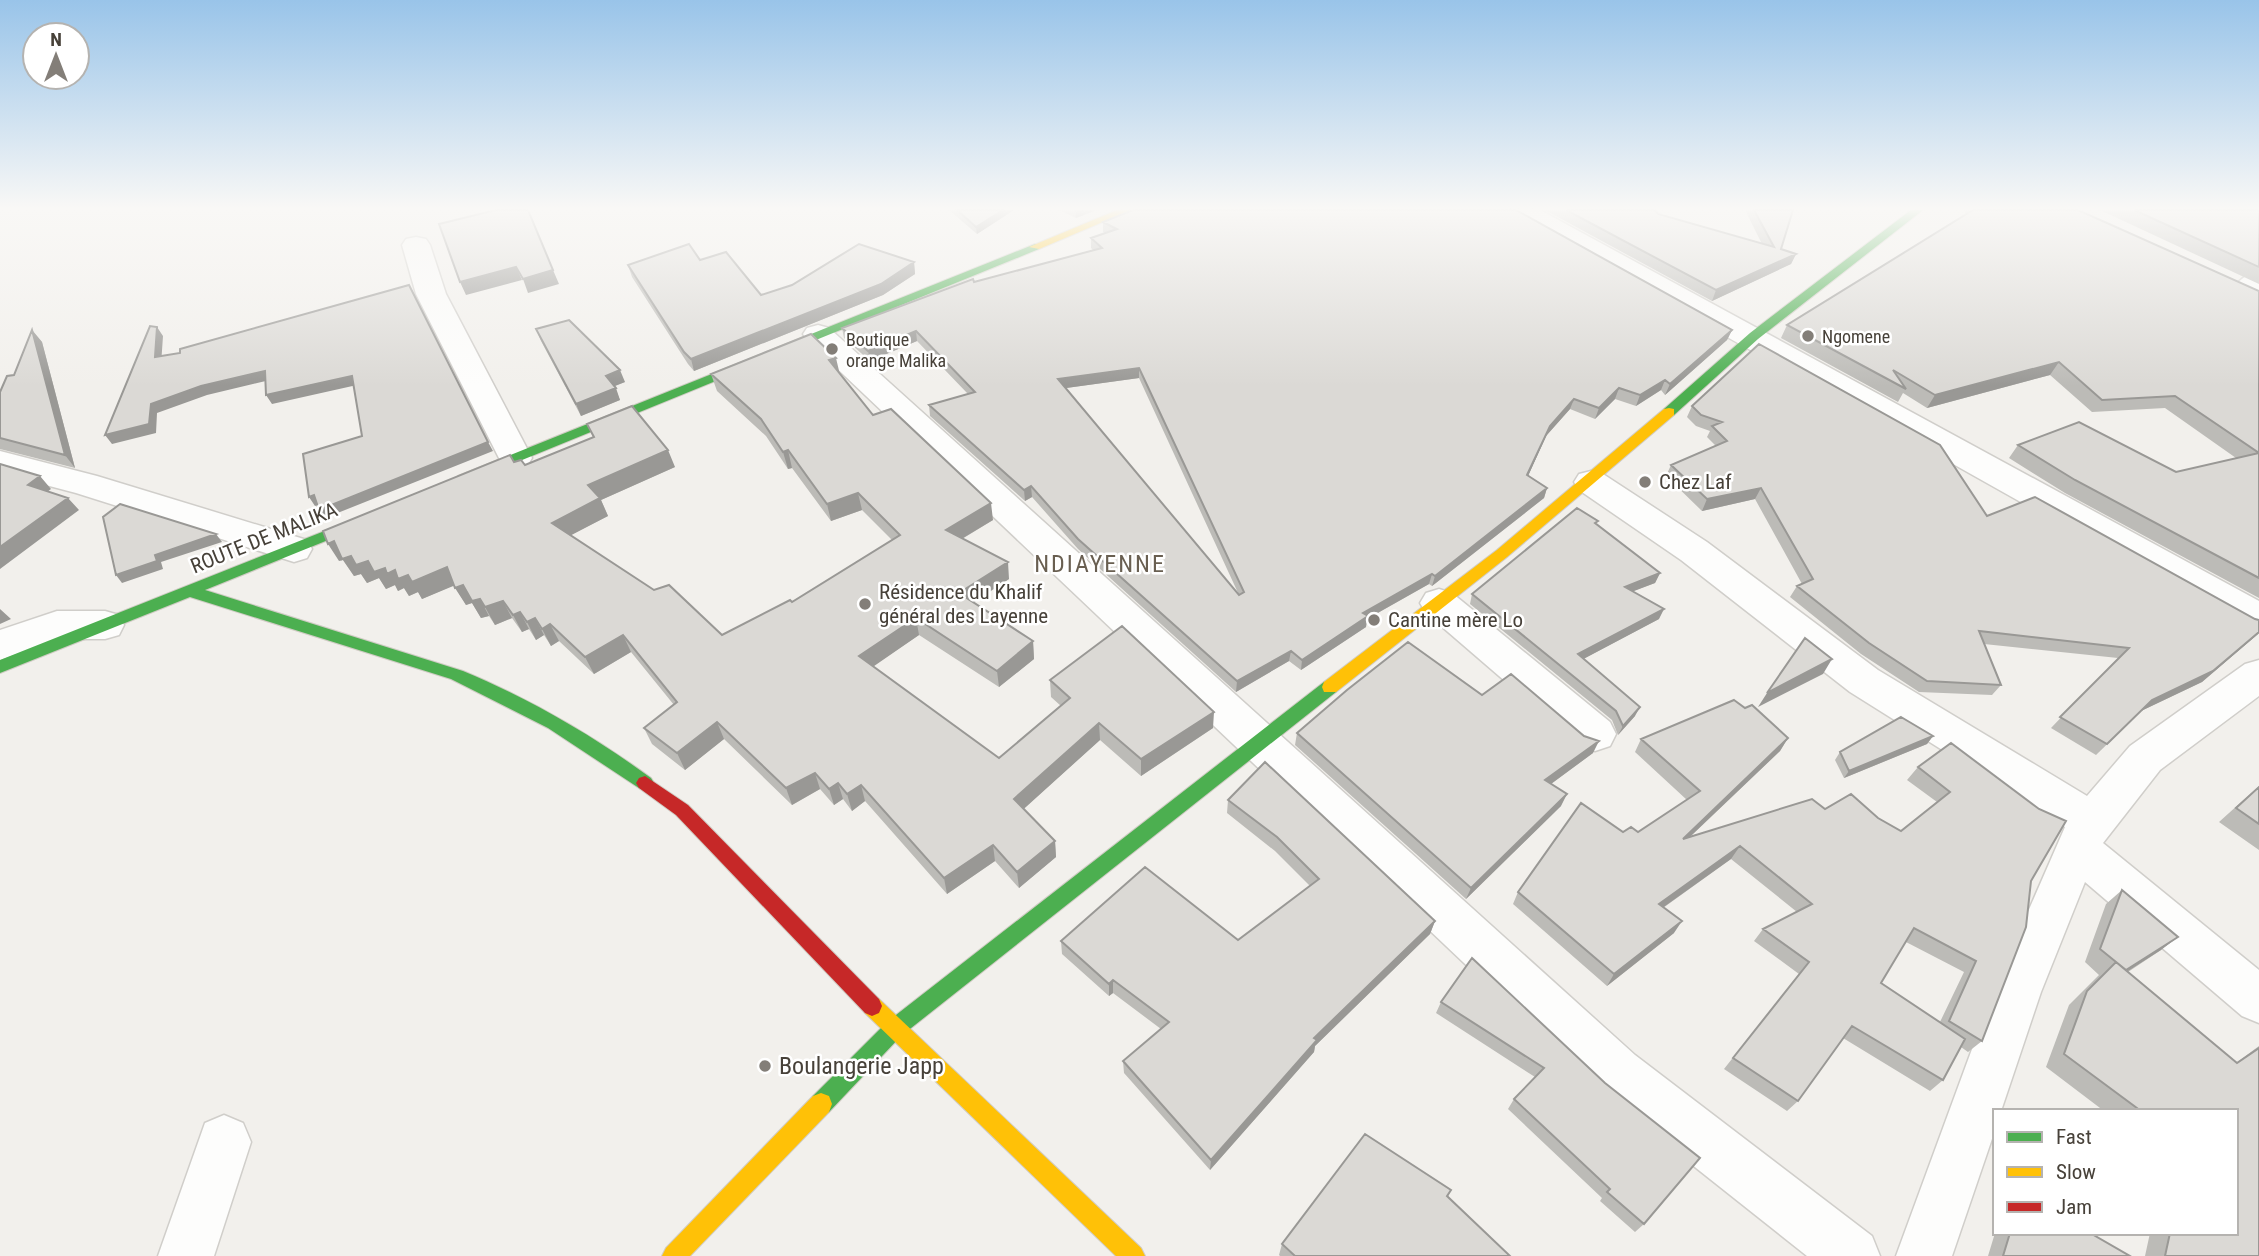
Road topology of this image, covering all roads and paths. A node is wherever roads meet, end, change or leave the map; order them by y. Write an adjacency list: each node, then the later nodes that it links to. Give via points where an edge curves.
1 (423, 269): 7 (street, via 431,293)
2 (980, 269): 5 (street)
3 (1629, 269): 6 (street)
4 (1842, 269): 6 (street)
5 (818, 334): 7 (street); 21 (street)
6 (1754, 336): 9 (street); 15 (street)
7 (515, 458): 10 (street)
8 (0, 462): 12 (street)
9 (1591, 482): 14 (street); 22 (street, via 1694,551 1864,681)
10 (453, 483)
11 (392, 509): 12 (street, ROUTE DE MALIKA)
12 (293, 549): 13 (street, ROUTE DE MALIKA)
13 (189, 591): 16 (street, ROUTE DE MALIKA); 24 (street, via 457,675 591,743 682,810)
14 (1439, 603): 20 (street); 21 (street)
15 (2259, 618)
16 (105, 625): 17 (street, via 57,625); 18 (street, ROUTE DE MALIKA)
17 (0, 645)
18 (0, 667)
19 (2259, 674): 22 (street, via 2145,758)
20 (1595, 734)
21 (1258, 742): 24 (street); 29 (street, via 1617,1073)
22 (2085, 834): 23 (street); 30 (street, via 2017,992)
23 (2259, 1000)
24 (894, 1029): 27 (street); 28 (street)
25 (224, 1142): 26 (street)
26 (186, 1256)
27 (674, 1256)
28 (1133, 1256)
29 (1852, 1256)
30 (1924, 1256)

